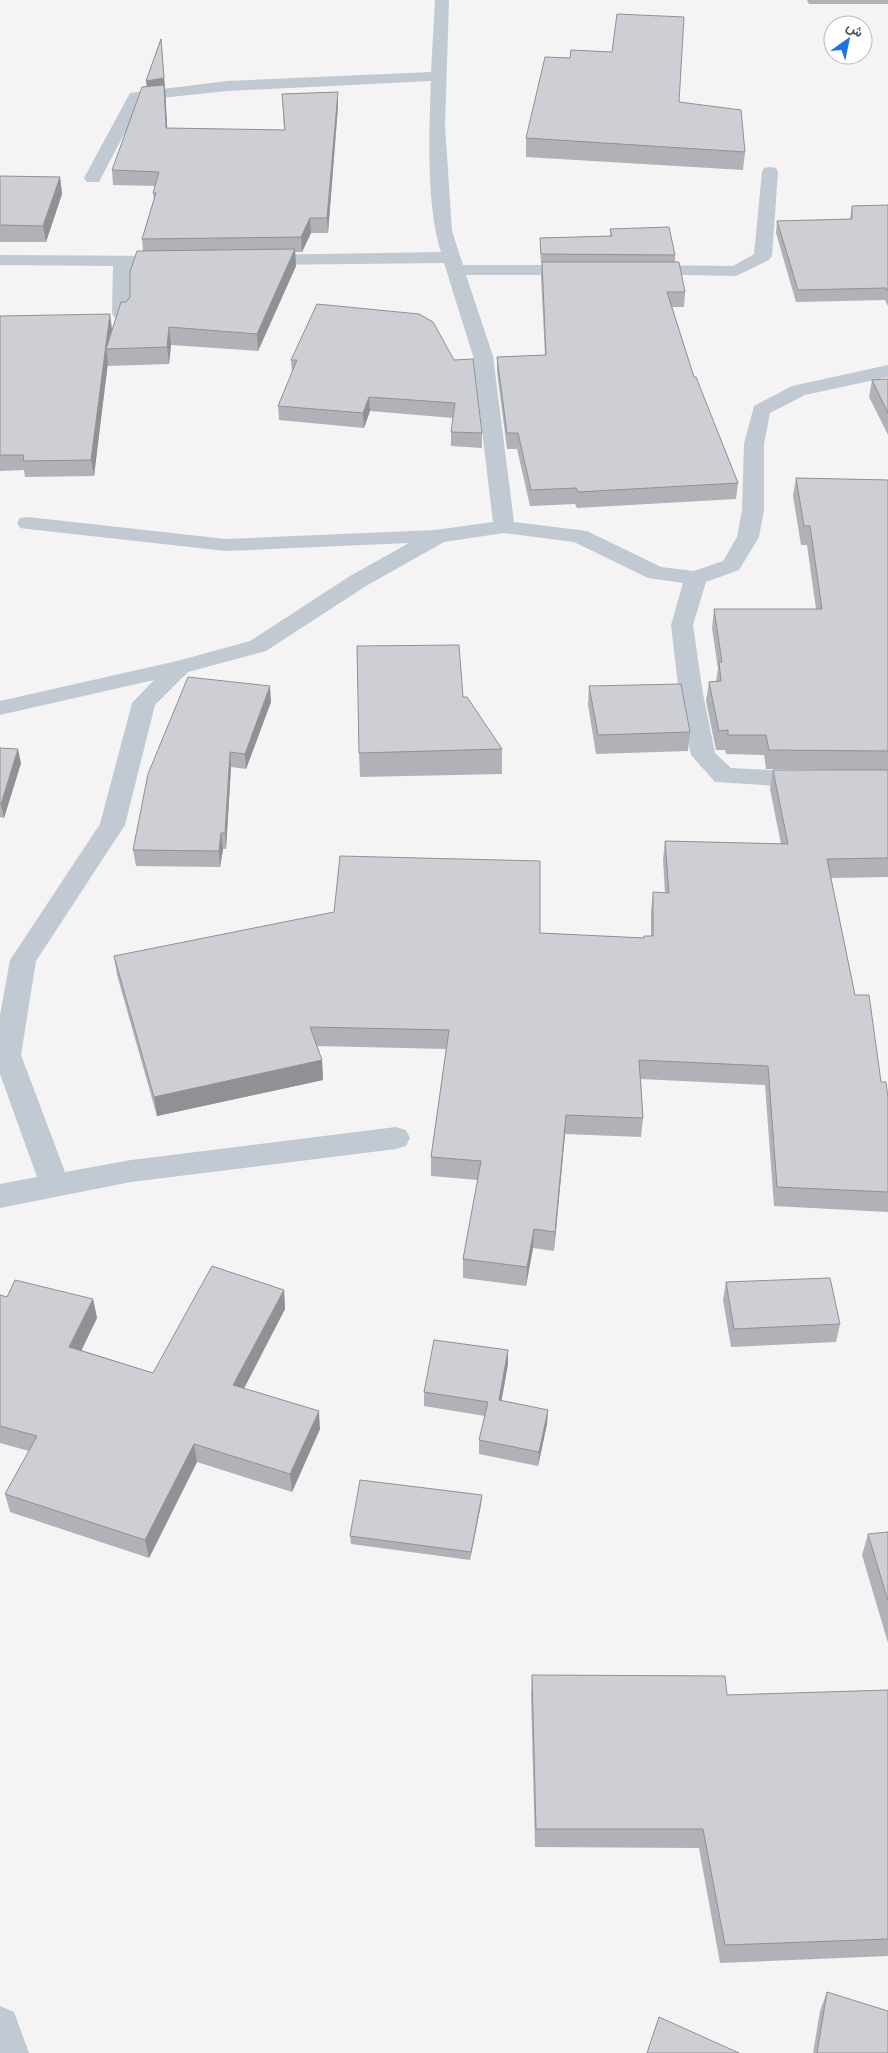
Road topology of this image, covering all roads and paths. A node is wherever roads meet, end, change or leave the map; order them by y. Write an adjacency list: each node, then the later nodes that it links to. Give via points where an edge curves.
1 (442, 0): 2 (street)
2 (439, 76): 4 (street, via 227,86 136,96); 9 (street, via 437,126 443,231)
3 (770, 172): 11 (street, via 763,256 736,270)
4 (92, 178)
5 (0, 260): 8 (street)
6 (192, 260): 8 (street)
7 (241, 260): 9 (street)
8 (122, 261): 12 (street)
9 (453, 263): 10 (street); 15 (street, via 483,356)
10 (601, 270)
11 (630, 270)
12 (121, 313)
13 (888, 371): 17 (street, via 799,390 761,410 754,444 753,510 748,537 731,565)
14 (28, 523): 16 (street, via 226,545)
15 (504, 527): 16 (street); 17 (street, via 579,536 656,573)
16 (438, 536): 18 (street, via 358,581 258,646)
17 (696, 578): 20 (street, via 682,625 703,755 724,776)
18 (180, 667): 19 (street); 22 (street, via 144,703 112,825 23,960 7,1055)
19 (0, 708)
20 (828, 780)
21 (396, 1138): 22 (street, via 131,1170)
22 (56, 1185): 23 (street)
23 (0, 1196)
24 (0, 2026): 25 (street)
25 (9, 2053)

